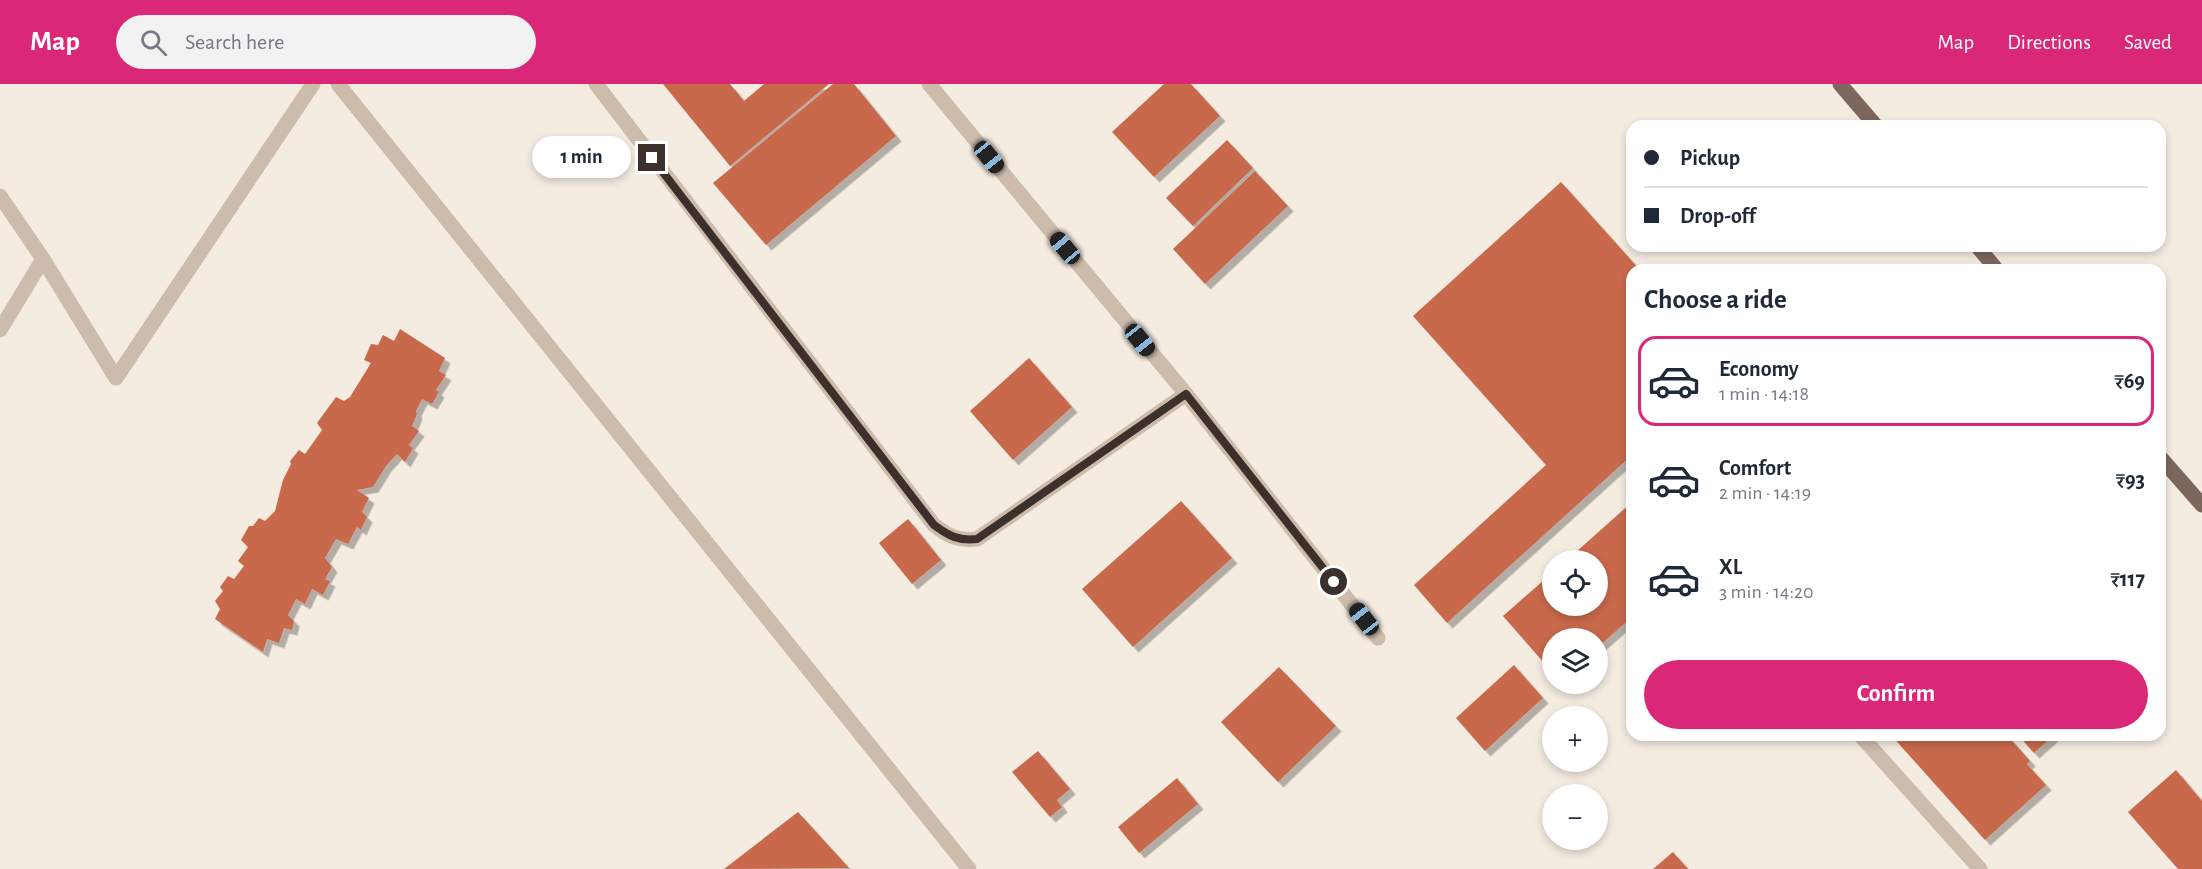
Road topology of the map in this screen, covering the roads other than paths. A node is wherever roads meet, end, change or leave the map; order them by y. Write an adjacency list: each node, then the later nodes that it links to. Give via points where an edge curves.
1 (313, 84): 9 (street, via 116,378)
2 (338, 84): 17 (street)
3 (596, 84): 12 (street, via 934,525 949,537 962,541 977,539)
4 (928, 84): 12 (street)
5 (1840, 84): 6 (main road)
6 (1871, 120)
7 (0, 196): 9 (street)
8 (1982, 252): 10 (main road)
9 (43, 259): 11 (street)
10 (1992, 264)
11 (0, 330)
12 (1186, 394): 15 (street)
13 (2166, 464): 14 (main road)
14 (2202, 505)
15 (1378, 638)
16 (1865, 741): 18 (street)
17 (969, 869)
18 (1980, 869)

